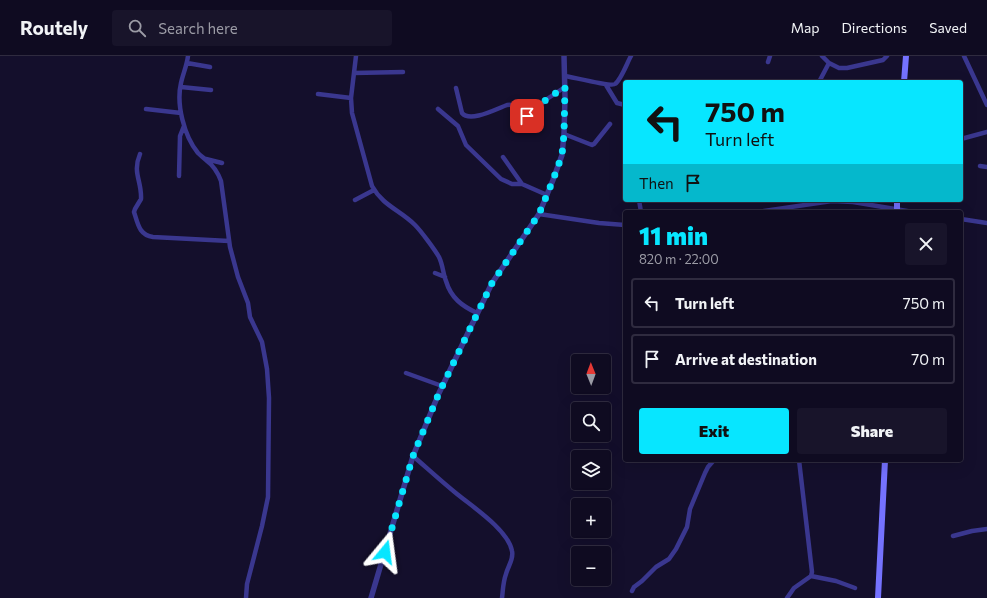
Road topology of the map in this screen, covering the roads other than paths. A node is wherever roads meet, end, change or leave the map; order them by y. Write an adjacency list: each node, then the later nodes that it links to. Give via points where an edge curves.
1 (188, 56): 11 (street)
2 (356, 56): 14 (street)
3 (564, 56): 16 (street)
4 (631, 56): 19 (street, via 615,84)
5 (770, 56): 10 (street)
6 (822, 56): 12 (street)
7 (887, 56): 12 (street, via 883,60 847,68 839,68)
8 (906, 56): 18 (main road)
9 (964, 56): 27 (street)
10 (768, 62)
11 (187, 63): 13 (street); 20 (street)
12 (829, 63): 17 (street)
13 (210, 67)
14 (354, 72): 15 (street); 25 (street)
15 (403, 72)
16 (565, 76): 19 (street); 21 (street)
17 (820, 80)
18 (904, 80)
19 (606, 85): 26 (street, via 617,103)
20 (181, 87): 23 (street); 30 (street)
21 (565, 87): 31 (street); 36 (street)
22 (456, 88): 31 (street, via 464,116 472,118 512,104)
23 (211, 90)
24 (318, 94): 25 (street)
25 (351, 98): 46 (street, via 355,126)
26 (623, 104)
27 (987, 105)
28 (146, 109): 30 (street)
29 (438, 109): 45 (street, via 458,126 466,145 495,174 507,182)
30 (181, 113): 33 (street)
31 (527, 116): 34 (street)
32 (610, 124): 36 (street, via 592,146)
33 (184, 126): 40 (street, via 195,148); 44 (street, via 180,136)
34 (514, 127)
35 (987, 132): 37 (street)
36 (564, 134): 47 (street, via 562,155)
37 (963, 138)
38 (140, 154): 57 (street, via 136,170 141,199 134,212 143,234 153,237)
39 (503, 157): 45 (street)
40 (205, 159): 41 (street); 57 (street, via 218,172 221,181)
41 (222, 163)
42 (980, 166): 43 (street)
43 (987, 168)
44 (179, 176)
45 (522, 184): 47 (street)
46 (374, 190): 48 (street); 59 (street, via 390,208 414,225 439,258)
47 (547, 195): 53 (street)
48 (354, 200)
49 (803, 202): 51 (street)
50 (857, 202): 52 (street)
51 (766, 210)
52 (893, 210)
53 (539, 214): 56 (street); 60 (street, via 492,283)
54 (963, 219): 55 (street)
55 (987, 223)
56 (623, 225)
57 (229, 240): 72 (street, via 250,318 262,342 269,398 268,504 247,584)
58 (435, 273): 59 (street)
59 (445, 277): 60 (street, via 451,293 458,301)
60 (477, 313): 62 (street)
61 (406, 373): 62 (street)
62 (442, 386): 63 (street)
63 (413, 456): 73 (street); 74 (street, via 479,511 508,541 512,554)
64 (712, 462): 71 (street, via 690,509 687,526 676,549 669,559 634,586)
65 (799, 462): 69 (street)
66 (885, 462): 76 (main road)
67 (987, 529): 68 (street)
68 (953, 536)
69 (811, 576): 70 (street); 75 (street, via 794,588)
70 (855, 588)
71 (632, 591)
72 (246, 598)
73 (371, 598)
74 (502, 598)
75 (787, 598)
76 (878, 598)

